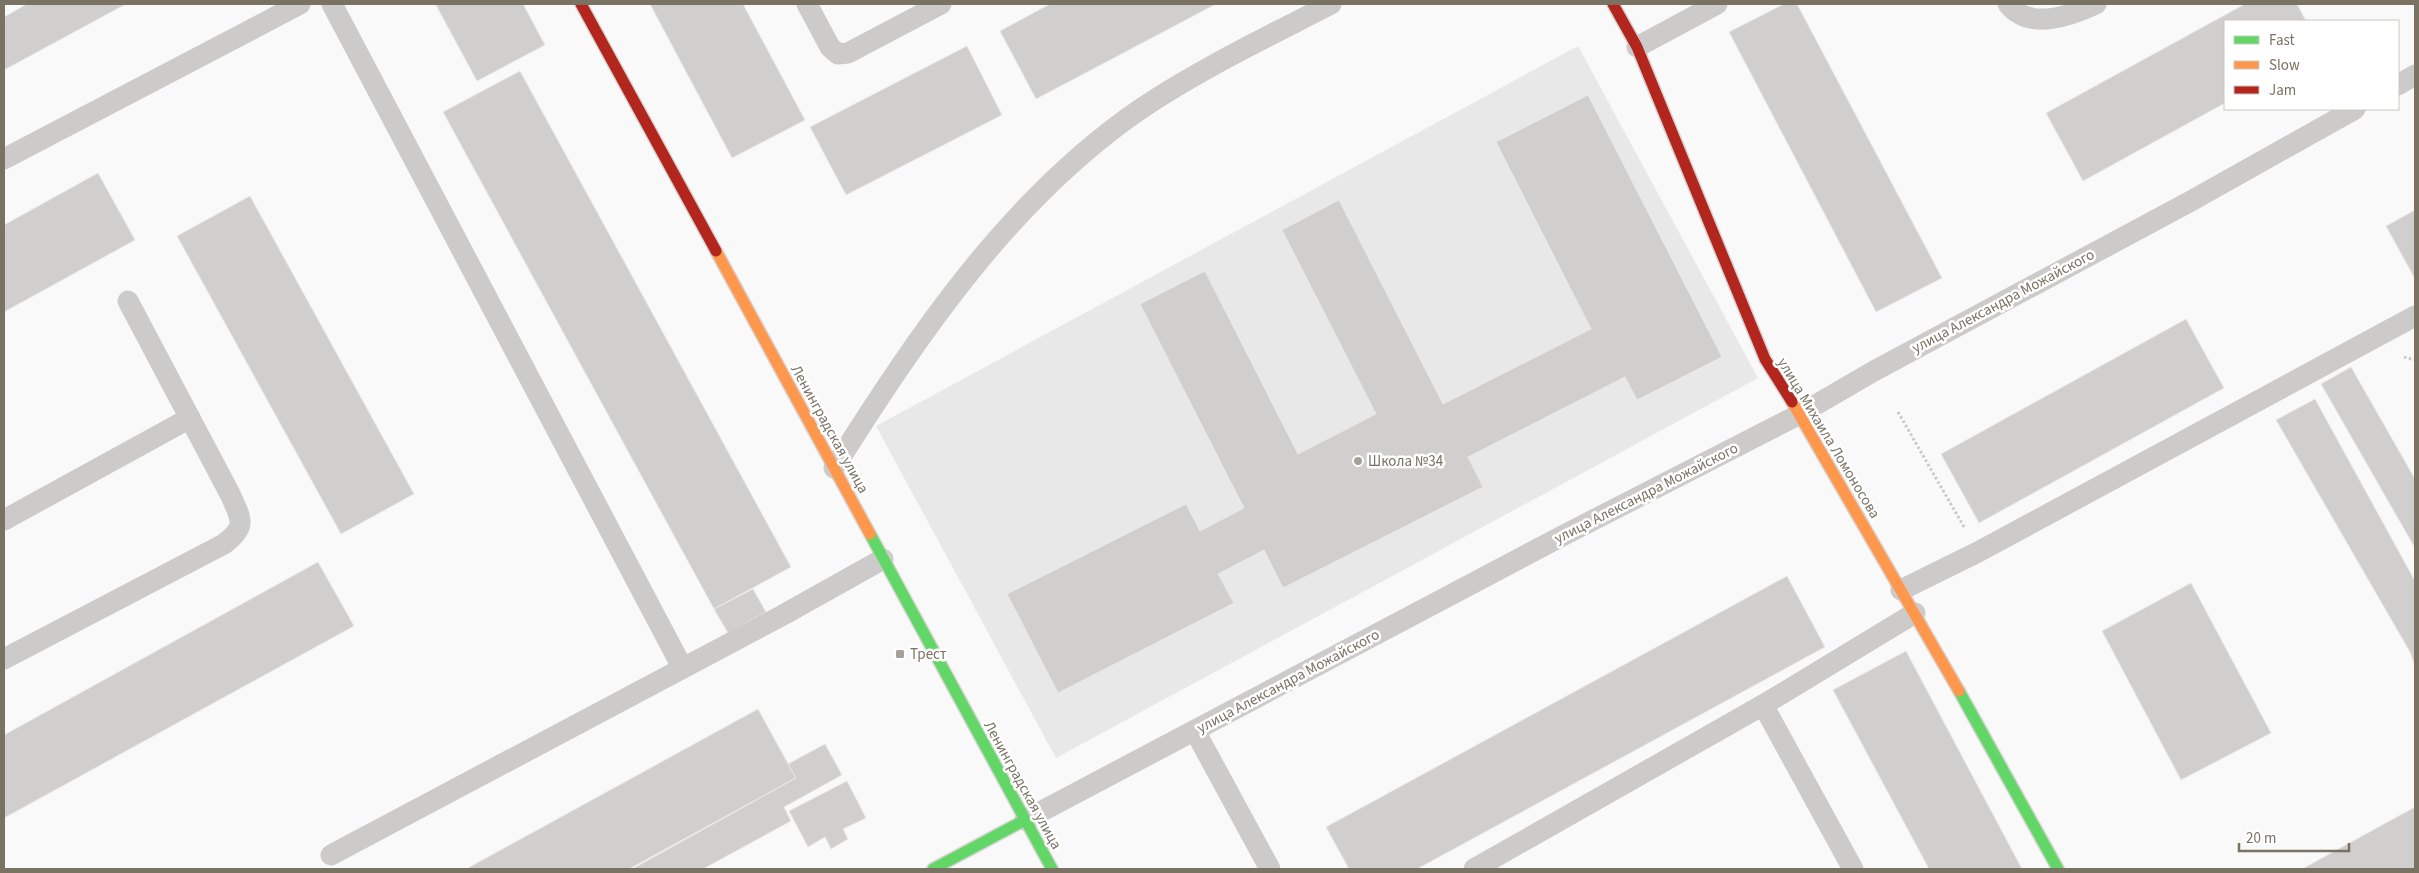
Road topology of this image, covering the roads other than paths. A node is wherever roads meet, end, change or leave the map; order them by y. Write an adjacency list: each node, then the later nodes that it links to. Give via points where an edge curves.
1 (300, 4): 15 (lane)
2 (332, 4): 26 (lane)
3 (581, 4): 20 (street, Ленинградская улица)
4 (807, 4): 5 (lane, via 830,47 838,54 848,53)
5 (941, 4)
6 (1331, 4): 20 (lane, via 1219,62 1142,108 1093,145 1028,207 948,298 893,374)
7 (1613, 4): 11 (street, улица Михаила Ломоносова)
8 (1717, 4): 11 (lane)
9 (2008, 4): 10 (lane, via 2030,17 2049,19)
10 (2096, 4)
11 (1637, 47): 18 (street, улица Михаила Ломоносова, via 1765,359)
12 (2415, 75): 13 (lane)
13 (2399, 84)
14 (2353, 110): 18 (lane, улица Александра Можайского, via 2191,201 1874,370)
15 (4, 159)
16 (128, 301): 19 (lane)
17 (2415, 316): 23 (lane, via 1978,552)
18 (1800, 414): 23 (street, улица Михаила Ломоносова); 28 (lane, улица Александра Можайского)
19 (190, 418): 21 (lane); 25 (lane, via 239,515 242,526 237,535)
20 (834, 468): 22 (street, Ленинградская улица)
21 (4, 520)
22 (883, 559): 26 (lane); 29 (street, Ленинградская улица)
23 (1901, 590): 24 (street, улица Михаила Ломоносова)
24 (1914, 614): 27 (lane); 36 (street, улица Михаила Ломоносова)
25 (4, 659)
26 (682, 668): 30 (lane)
27 (1763, 705): 34 (lane); 35 (lane)
28 (1194, 731): 29 (lane, улица Александра Можайского); 33 (lane)
29 (1025, 820): 31 (street, улица Александра Можайского); 32 (street, Ленинградская улица)
30 (332, 856)
31 (933, 869)
32 (1052, 869)
33 (1270, 869)
34 (1474, 869)
35 (1853, 869)
36 (2058, 869)

